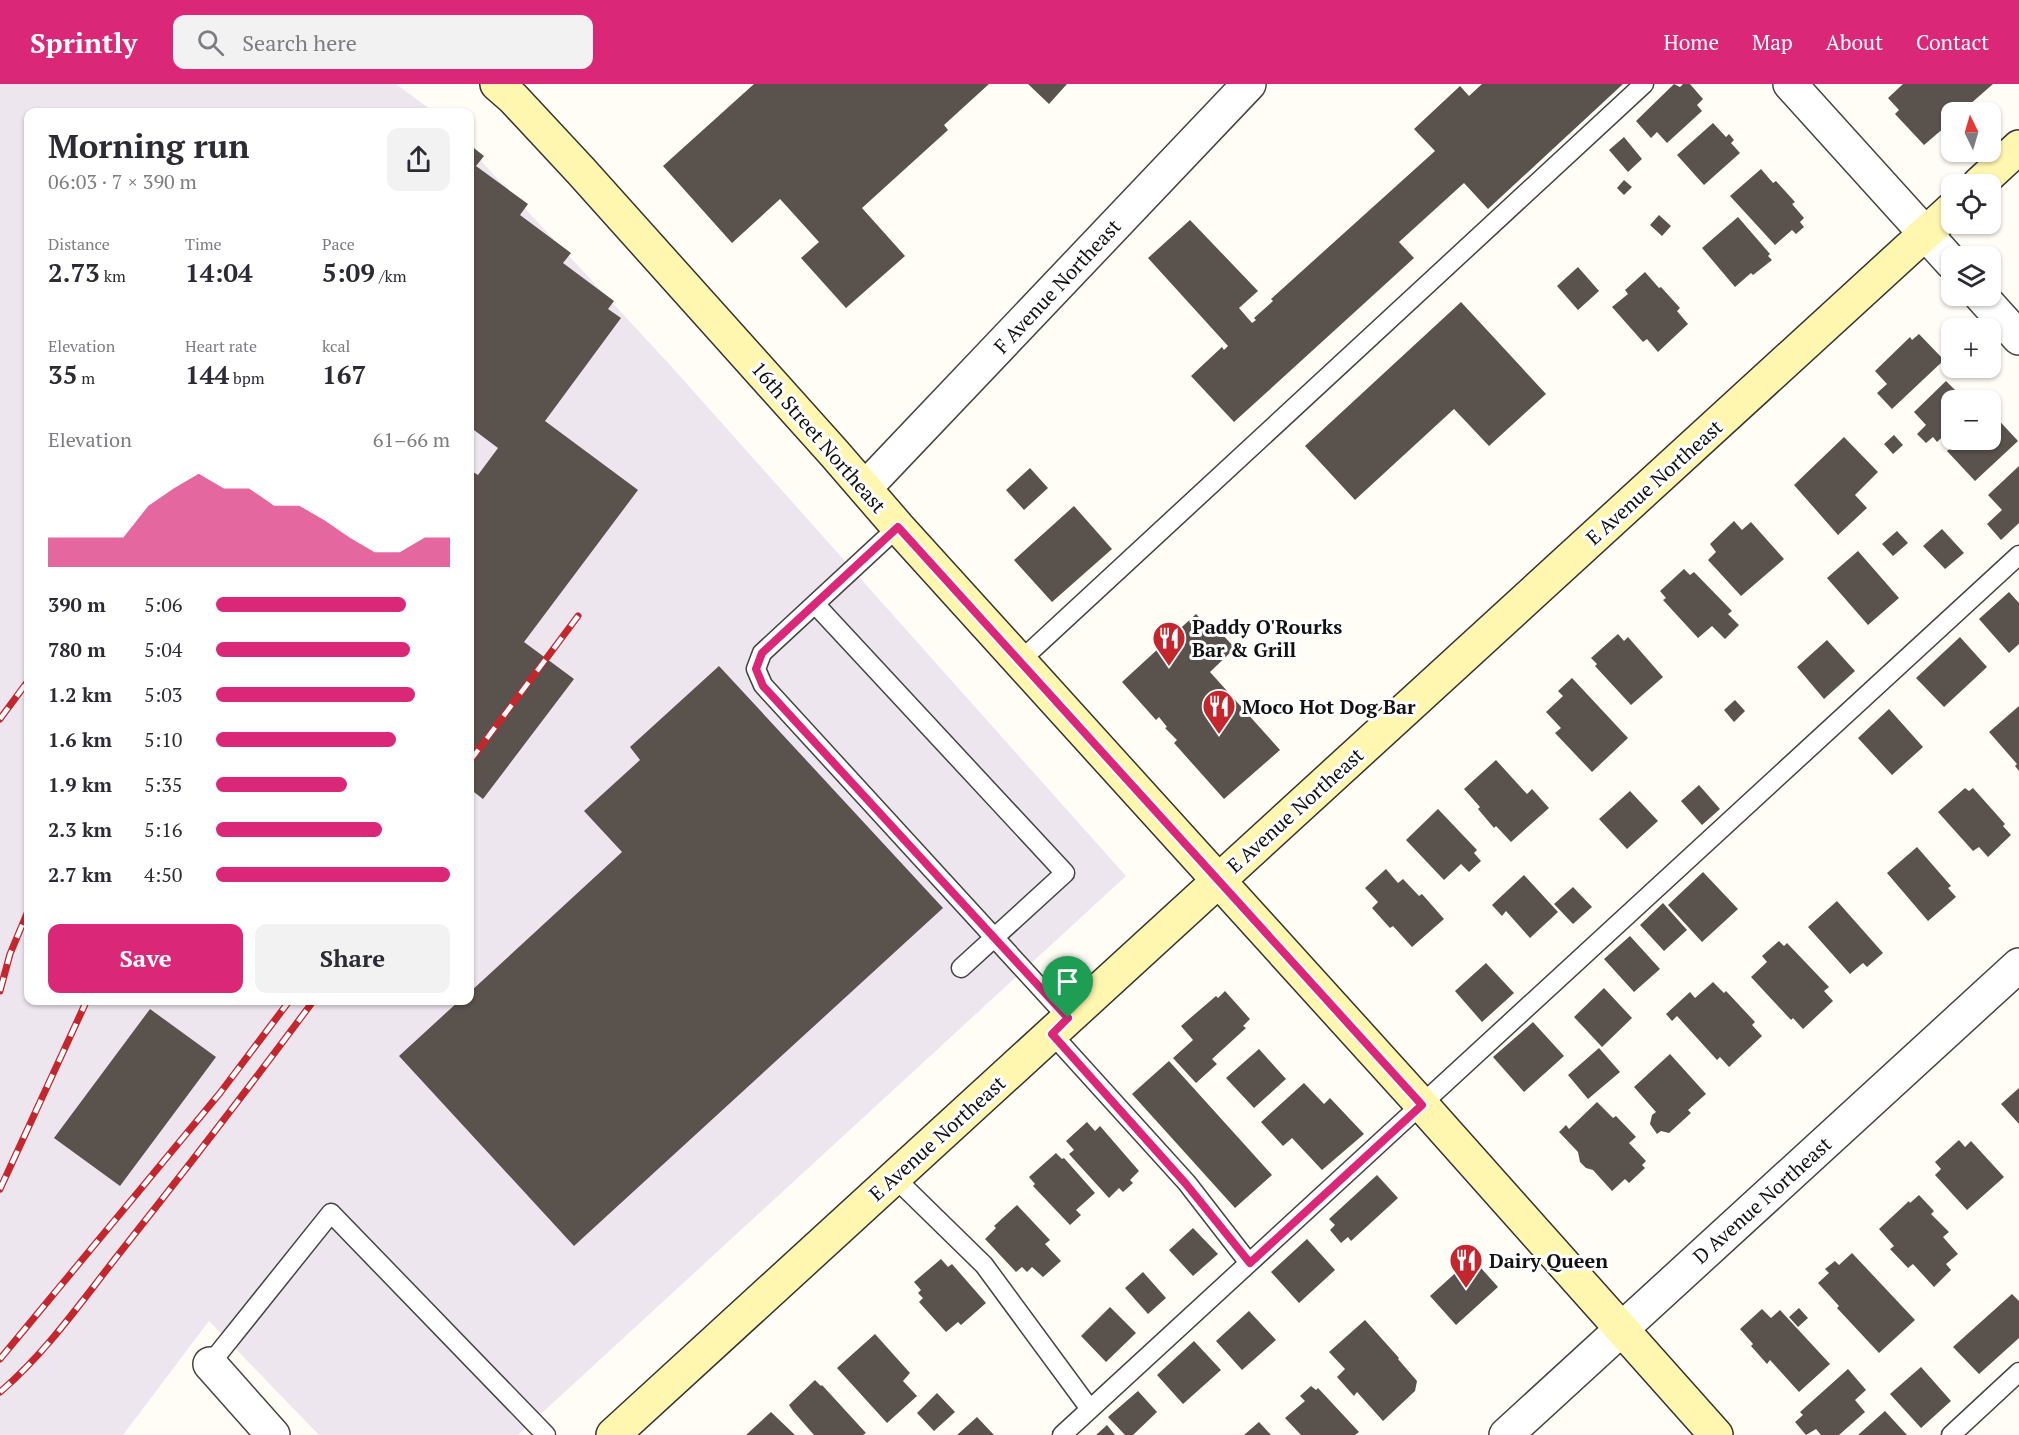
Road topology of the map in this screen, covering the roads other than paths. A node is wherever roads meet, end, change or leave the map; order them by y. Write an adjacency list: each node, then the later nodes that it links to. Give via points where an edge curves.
1 (497, 84): 12 (street, 16th Street Northeast, via 581,171)
2 (1249, 84): 12 (street, F Avenue Northeast)
3 (1644, 84): 16 (lane)
4 (1790, 84): 8 (street)
5 (2019, 147): 6 (street)
6 (1989, 174)
7 (1941, 219): 8 (street, E Avenue Northeast)
8 (1925, 234): 9 (street); 17 (street, E Avenue Northeast)
9 (1941, 251)
10 (1989, 306): 11 (street)
11 (2019, 338)
12 (865, 488): 13 (street, 16th Street Northeast)
13 (898, 527): 15 (lane); 16 (street, 16th Street Northeast)
14 (2019, 555): 22 (lane)
15 (815, 603): 18 (lane, via 762,653 756,669 763,686); 18 (lane, via 1065,873)
16 (1020, 661): 17 (street, 16th Street Northeast)
17 (1218, 881): 21 (street, E Avenue Northeast); 22 (street, 16th Street Northeast)
18 (994, 938): 20 (lane); 21 (lane)
19 (2019, 965): 25 (street, D Avenue Northeast)
20 (961, 968)
21 (1060, 1026): 23 (street, E Avenue Northeast); 24 (lane)
22 (1422, 1105): 24 (lane); 25 (street, 16th Street Northeast)
23 (894, 1177): 28 (lane, via 984,1265); 31 (street, E Avenue Northeast)
24 (1250, 1263): 28 (lane)
25 (1621, 1329): 33 (street, D Avenue Northeast); 34 (street, 16th Street Northeast)
26 (210, 1364): 29 (street); 30 (lane, via 331,1213)
27 (2019, 1372): 35 (lane)
28 (1090, 1410): 32 (lane)
29 (273, 1435)
30 (546, 1435)
31 (613, 1435)
32 (1062, 1435)
33 (1506, 1435)
34 (1716, 1435)
35 (1951, 1435)

